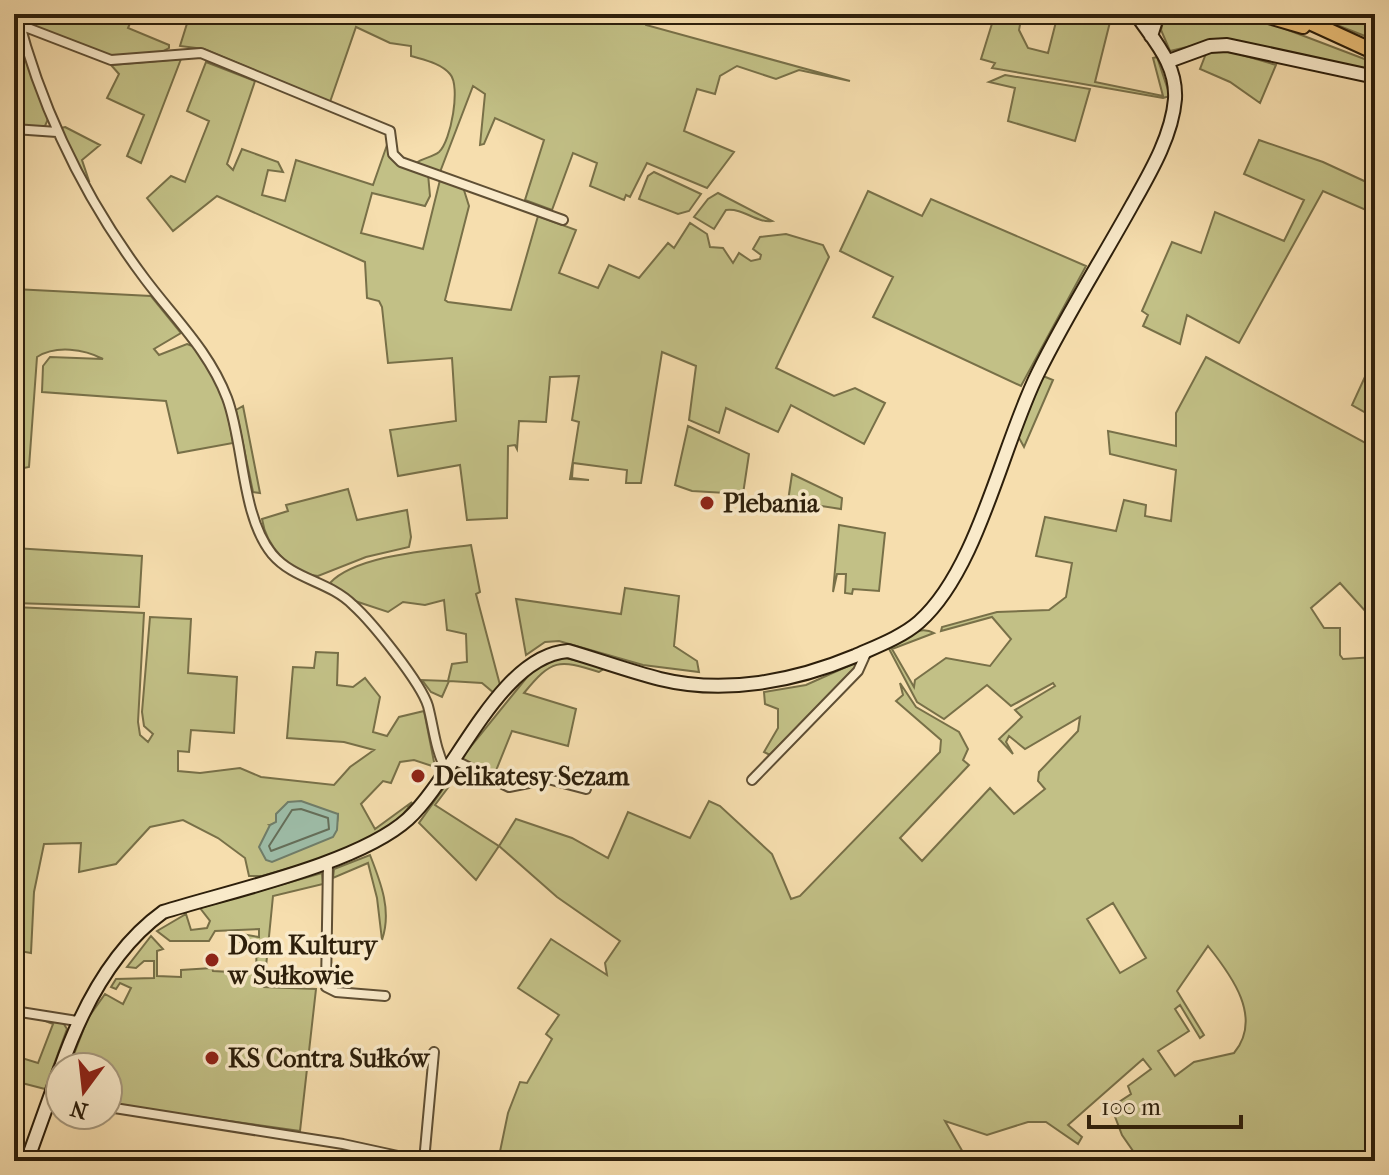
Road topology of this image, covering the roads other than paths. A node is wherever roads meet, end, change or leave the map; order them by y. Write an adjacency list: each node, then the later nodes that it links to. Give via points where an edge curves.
1 (17, 14): 6 (street)
2 (1136, 14): 7 (street)
3 (1158, 14): 7 (street)
4 (1262, 14): 8 (main road)
5 (1292, 14): 8 (main road)
6 (20, 25): 13 (street); 14 (street, via 111,60 201,53 390,131 393,154 401,162)
7 (1151, 36): 10 (street)
8 (1338, 37): 9 (main road)
9 (1375, 52)
10 (1169, 61): 11 (street, via 1227,45); 15 (street, via 1175,101 1153,167 1037,374 967,550 941,596 918,623)
11 (1375, 77)
12 (14, 129): 13 (street)
13 (57, 132): 16 (street, via 96,209 212,362 229,401 262,538 290,571 338,592 355,606 420,687 437,754)
14 (563, 220)
15 (867, 651): 16 (street, via 816,672 746,684 662,679 568,651 552,652 507,688); 17 (street, via 858,671)
16 (450, 765): 18 (street, via 509,787 548,779); 19 (street, via 409,819 380,839)
17 (752, 780)
18 (586, 789)
19 (328, 862): 20 (street, via 326,987); 22 (street, via 163,912 129,943)
20 (385, 996)
21 (14, 1011): 22 (street)
22 (77, 1021): 23 (street)
23 (66, 1051)
24 (434, 1052): 28 (street)
25 (124, 1110): 28 (street)
26 (44, 1122): 27 (street)
27 (27, 1161)
28 (422, 1161)

